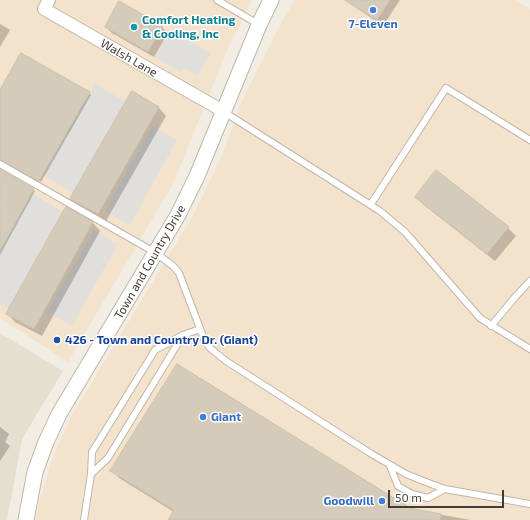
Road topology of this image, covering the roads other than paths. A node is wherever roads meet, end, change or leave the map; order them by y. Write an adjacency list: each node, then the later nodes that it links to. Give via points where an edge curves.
1 (49, 0): 5 (street, Walsh Lane, via 44,8)
2 (217, 0): 4 (lane)
3 (271, 0): 4 (street, Town and Country Drive)
4 (259, 25): 5 (street, Town and Country Drive)
5 (223, 111): 8 (lane); 9 (street, Town and Country Drive, via 197,176)
6 (530, 140): 8 (lane, via 446,88)
7 (0, 164): 9 (lane)
8 (371, 204): 11 (lane, via 405,232 472,310)
9 (156, 253): 12 (lane, via 174,266 179,273); 19 (street, Town and Country Drive, via 46,442 36,472)
10 (530, 281): 11 (lane)
11 (491, 326): 14 (lane)
12 (200, 329): 13 (lane); 15 (lane, via 214,352)
13 (183, 335): 16 (lane, via 105,461); 16 (lane, via 159,347 152,355 92,452)
14 (530, 349)
15 (390, 466): 17 (lane); 17 (lane, via 398,486 412,494 428,498)
16 (92, 474): 20 (lane)
17 (445, 489): 18 (lane)
18 (530, 504)
19 (26, 520)
20 (84, 520)

